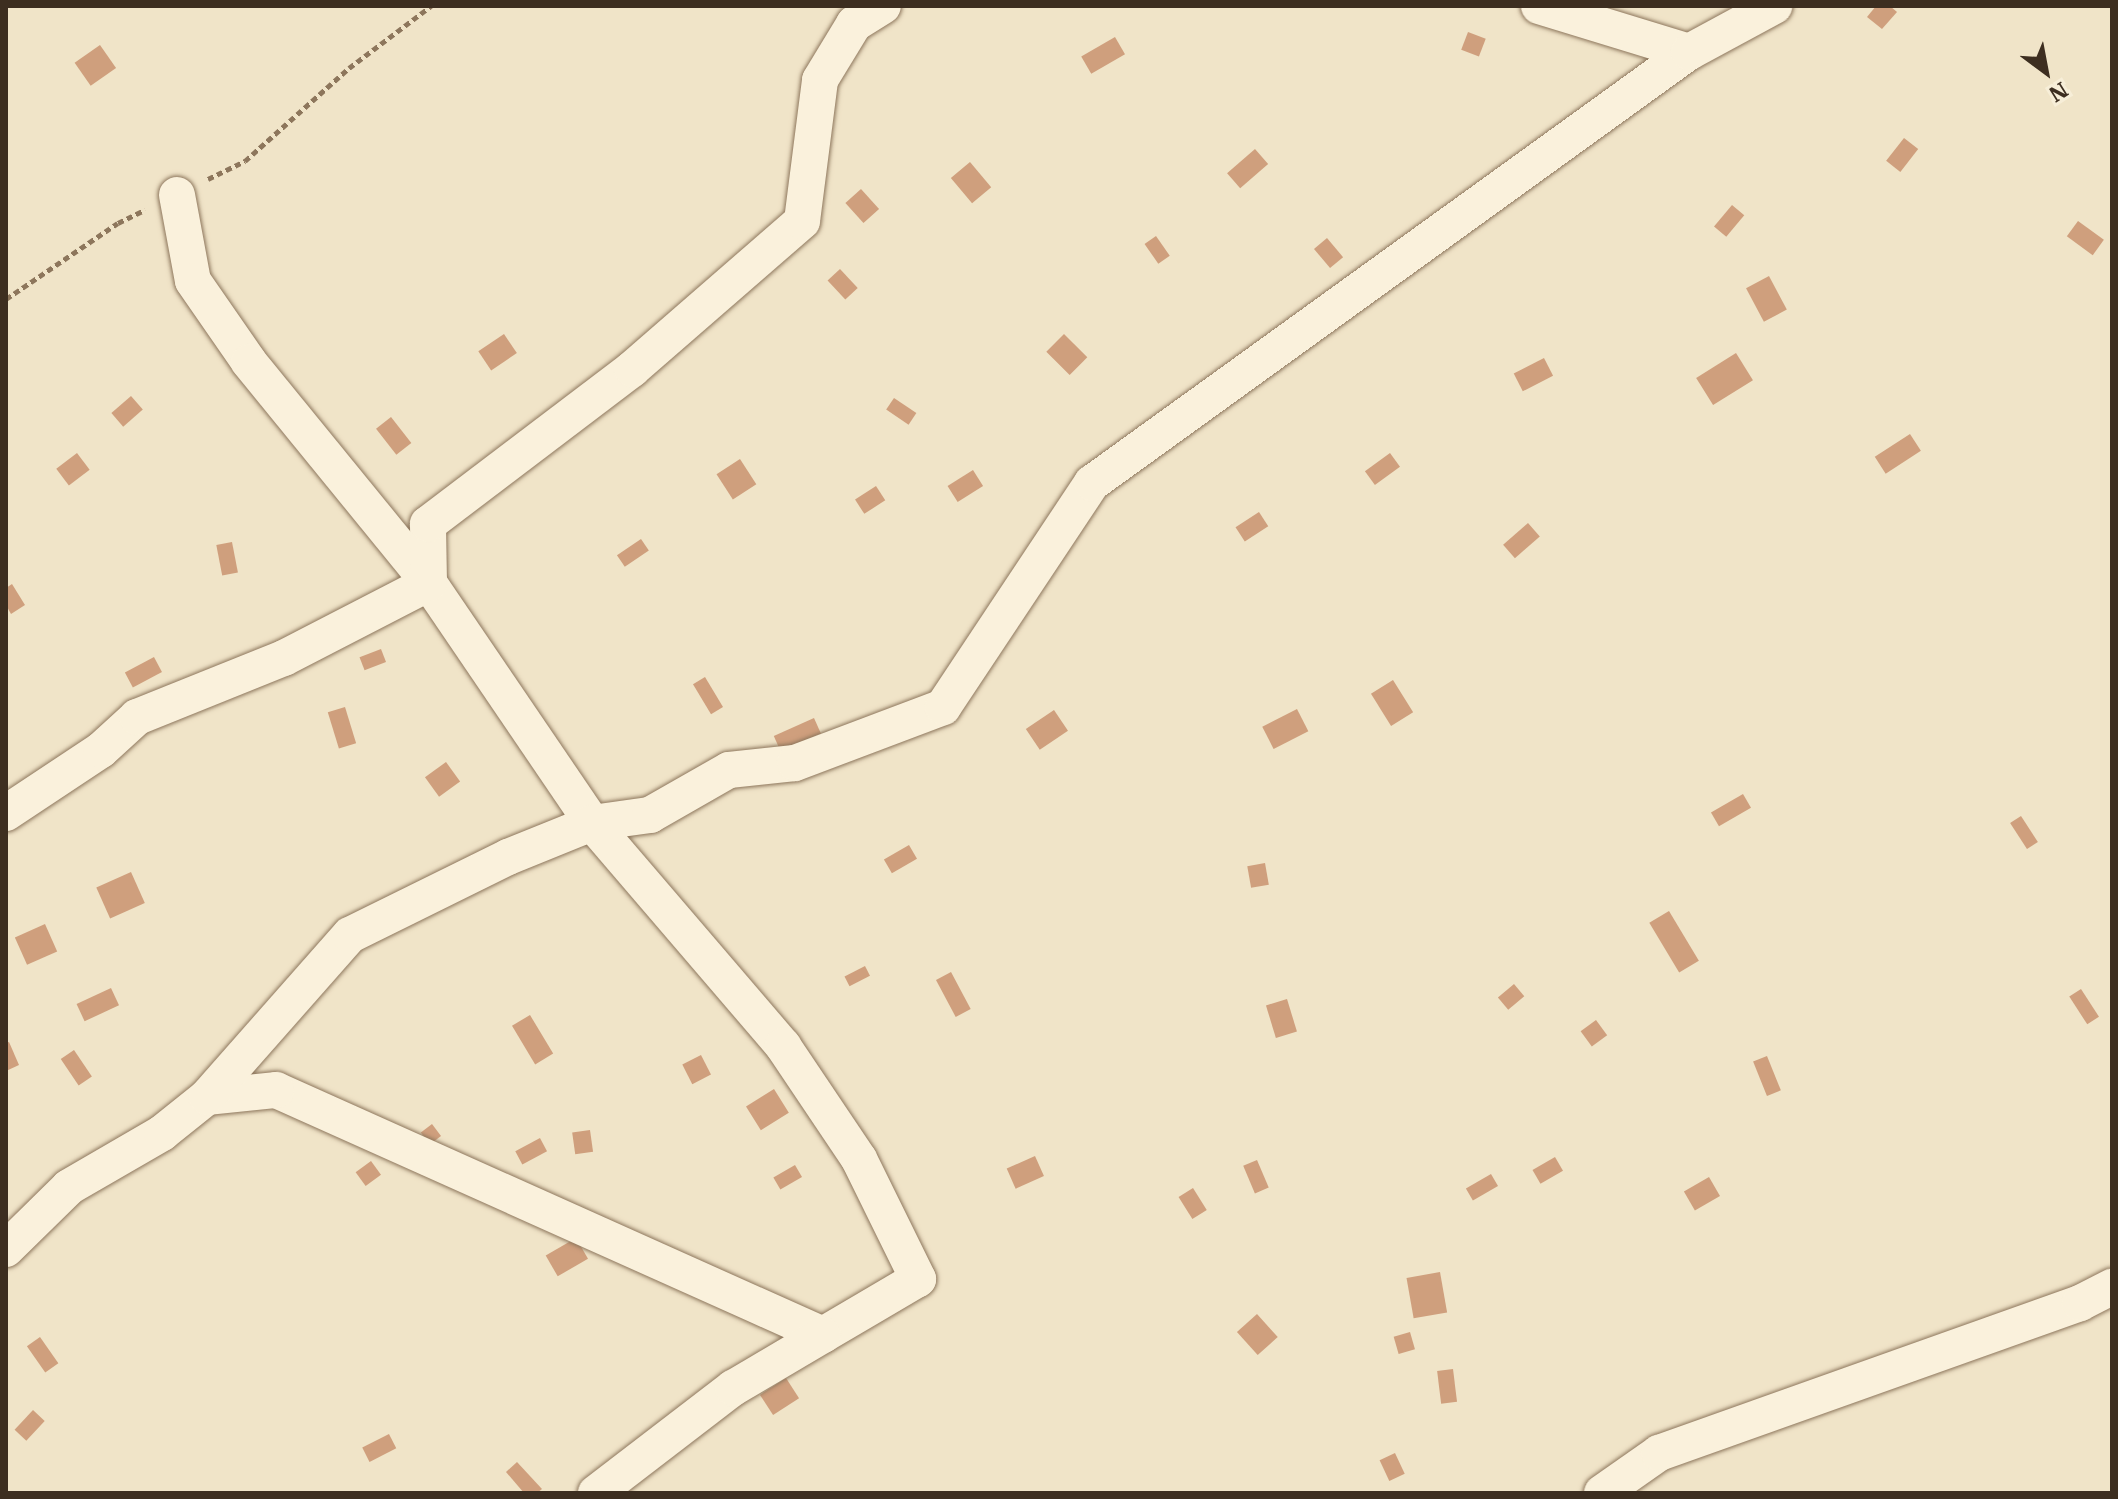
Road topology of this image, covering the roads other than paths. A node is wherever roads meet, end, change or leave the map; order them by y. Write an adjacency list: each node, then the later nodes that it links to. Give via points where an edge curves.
1 (883, 6): 6 (street, via 854,24 820,80 802,221 632,369 428,524)
2 (1539, 6): 4 (street)
3 (1774, 6): 4 (street)
4 (1689, 52): 8 (street, via 1092,483 943,707 795,763 729,770 650,815)
5 (177, 195): 6 (street, via 193,281 249,362)
6 (429, 583): 7 (street, via 284,658 137,717 101,750); 8 (street)
7 (6, 813)
8 (592, 823): 9 (street, via 508,857 350,935); 12 (street, via 783,1046 859,1159 918,1279)
9 (207, 1097): 10 (street, via 162,1133 69,1187); 12 (street, via 276,1090)
10 (6, 1249)
11 (2112, 1287): 14 (street, via 2080,1303 1659,1453)
12 (823, 1335): 13 (street, via 733,1388)
13 (596, 1493)
14 (1602, 1493)

